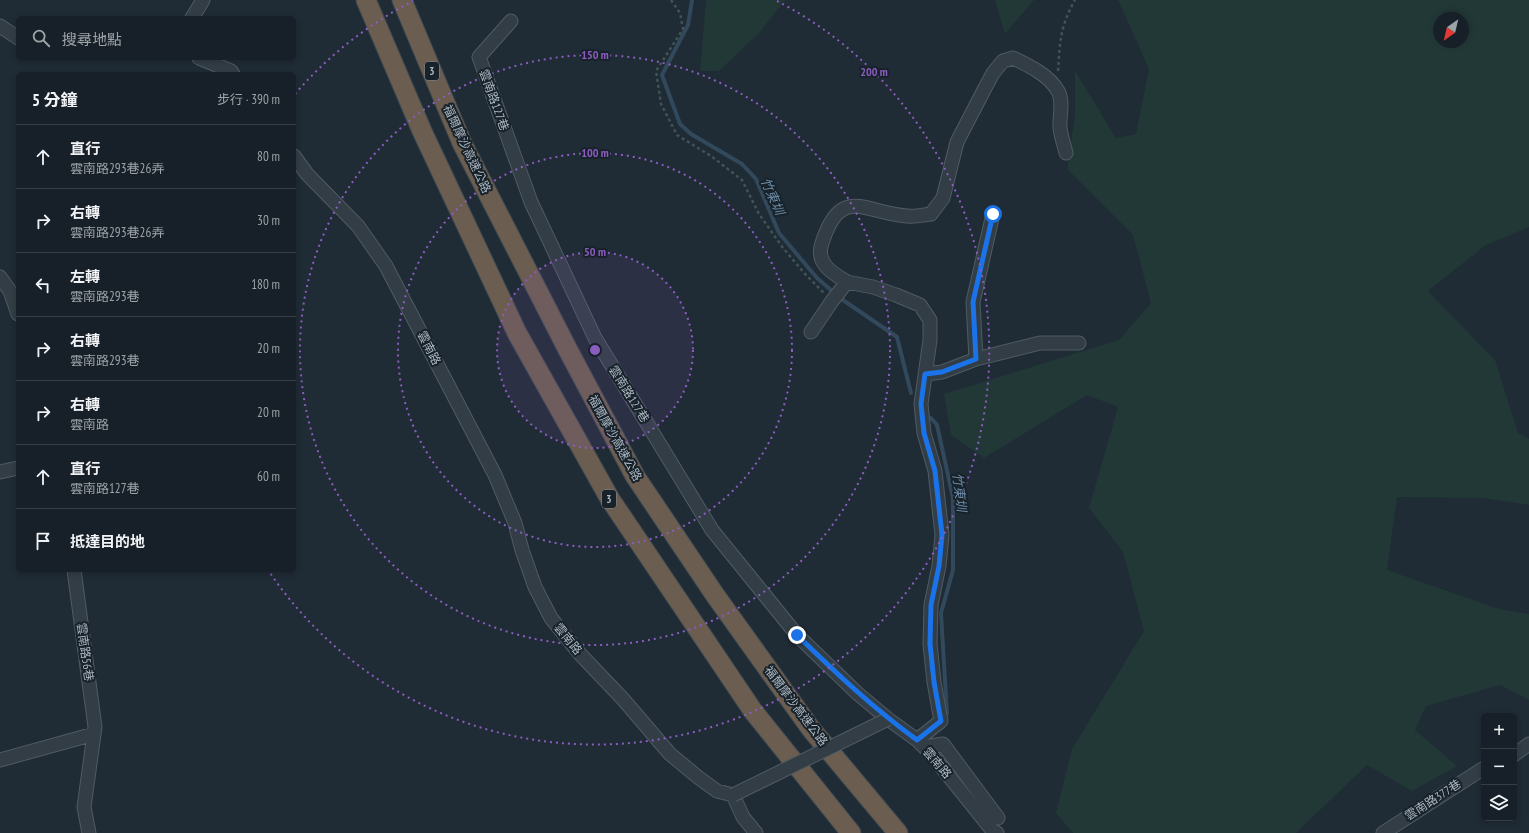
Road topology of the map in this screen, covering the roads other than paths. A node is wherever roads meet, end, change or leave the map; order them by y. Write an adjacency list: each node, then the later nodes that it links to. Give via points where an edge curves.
1 (203, 0): 4 (street)
2 (366, 0): 34 (highway, 3, via 422,131 517,333 610,499 752,711)
3 (402, 0): 35 (highway, 福爾摩沙高速公路 / 3, via 462,143 635,476 715,595 811,729)
4 (193, 16)
5 (511, 21): 23 (street, 雲南路127巷, via 479,57 531,202 595,338 712,530 797,635 857,694)
6 (0, 26): 7 (street)
7 (16, 37)
8 (204, 60): 9 (street)
9 (232, 72)
10 (1066, 152): 14 (street, via 1060,129 1061,106 1058,92 1047,79 1028,65 1013,58 1003,61 993,73 956,142 943,198 931,214 907,217 861,206 846,207 835,217 819,251 822,262)
11 (296, 159): 30 (street, 雲南路, via 307,174 358,226 386,266 495,474 515,523 535,587 551,618 670,754 698,778 717,790)
12 (993, 214): 18 (street, via 973,302)
13 (0, 277): 15 (street, via 10,291)
14 (844, 286): 16 (street); 19 (street, via 879,289 920,305 930,320)
15 (16, 308)
16 (811, 332)
17 (1079, 343): 18 (street, via 1040,343)
18 (976, 359): 19 (street, via 942,372)
19 (925, 374): 25 (street, via 921,404 924,433 935,471 942,535 931,605 930,644 941,721)
20 (16, 468): 21 (street)
21 (0, 472)
22 (74, 572): 24 (street, 雲南路56巷)
23 (888, 719): 25 (street, 雲南路); 30 (street, bridge)
24 (94, 734): 28 (street); 32 (street, 雲南路56巷, via 84,807)
25 (921, 744): 31 (street, via 943,744); 36 (street, 雲南路)
26 (1529, 744): 27 (street)
27 (1517, 753)
28 (0, 758)
29 (1481, 770): 37 (street, 雲南路377巷)
30 (733, 795): 33 (street, via 742,818)
31 (998, 818)
32 (89, 833)
33 (756, 833)
34 (850, 833)
35 (898, 833)
36 (997, 833)
37 (1383, 833)

